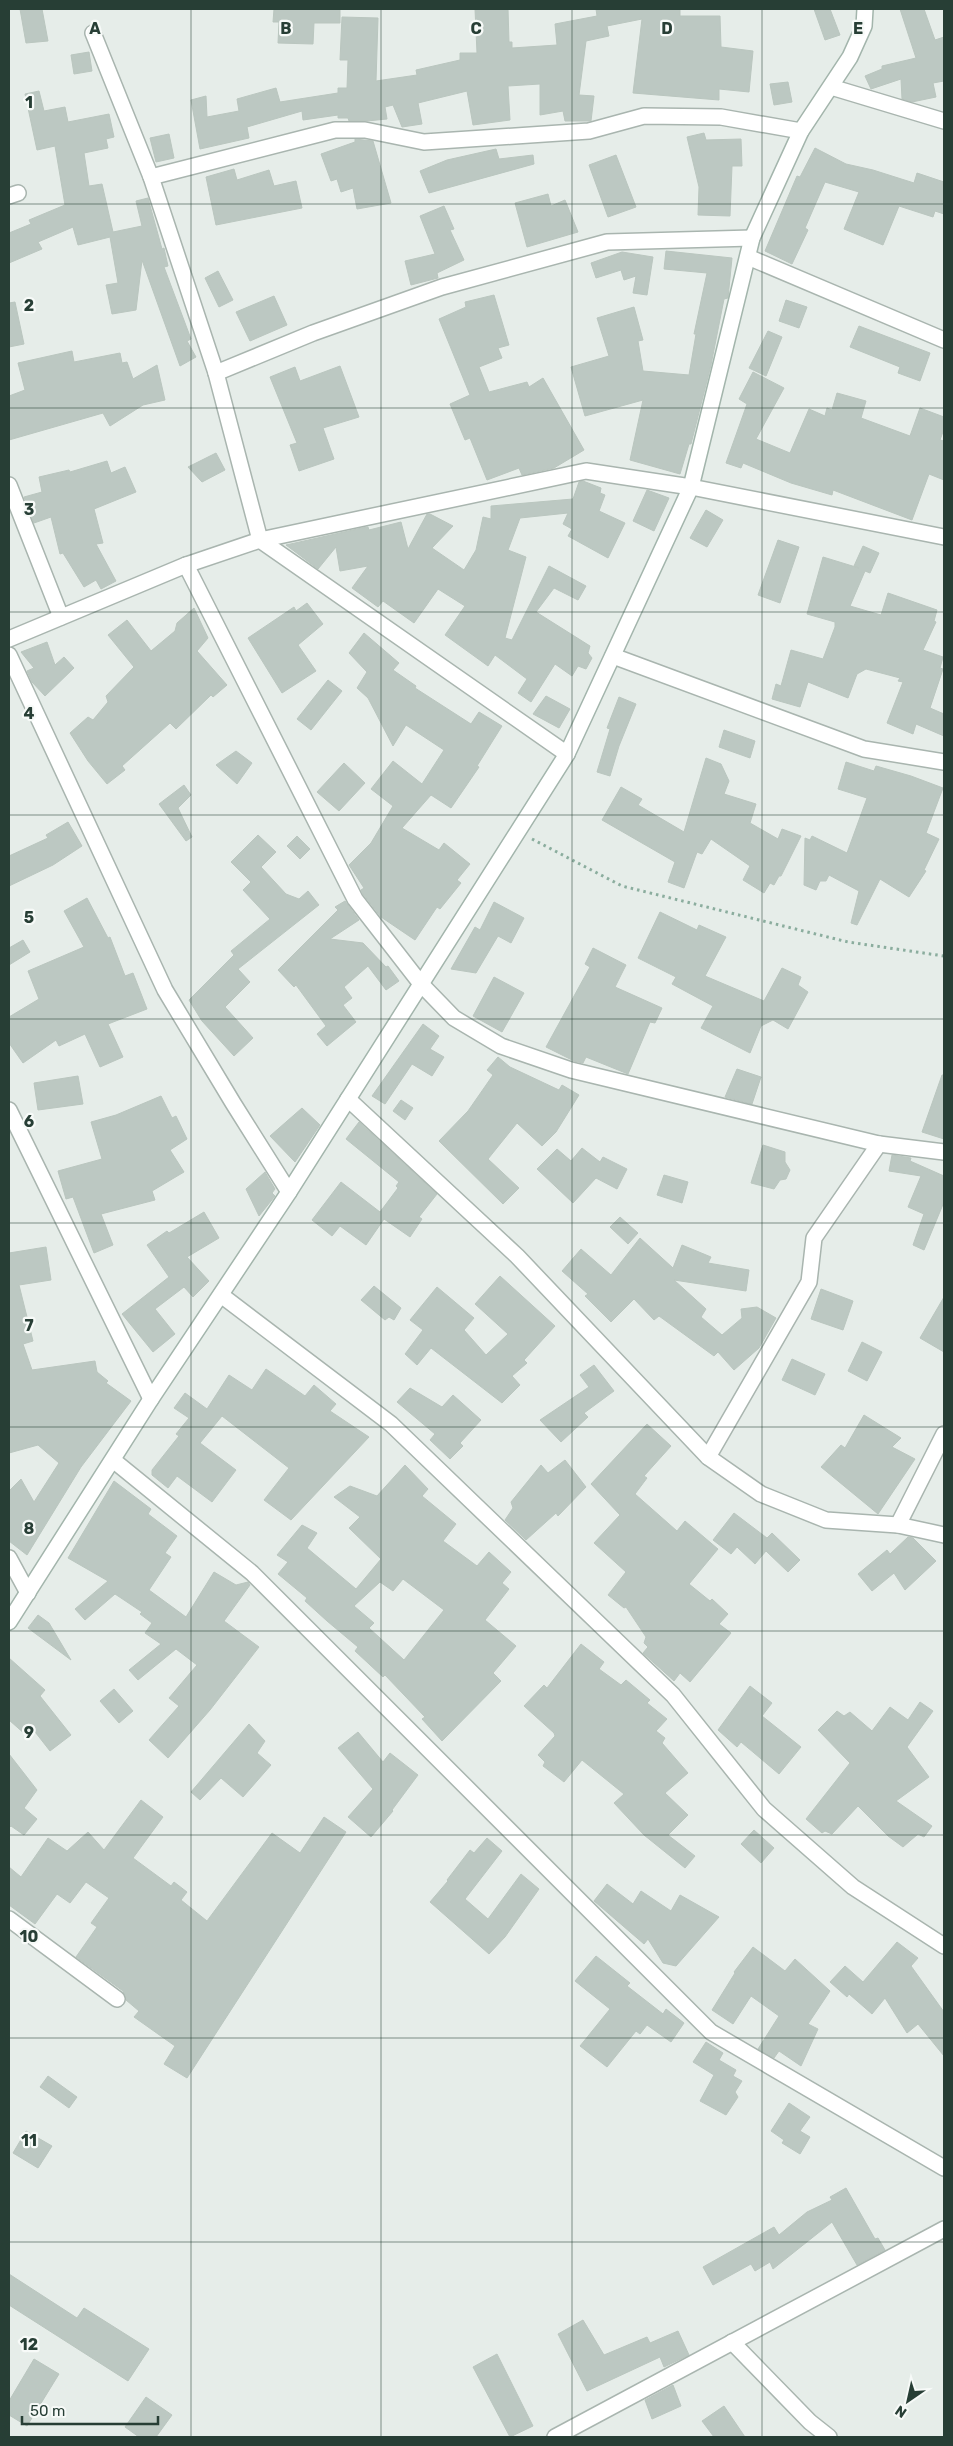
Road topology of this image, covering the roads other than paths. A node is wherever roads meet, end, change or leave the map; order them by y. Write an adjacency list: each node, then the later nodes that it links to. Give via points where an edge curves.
1 (865, 9): 3 (street, via 864,26)
2 (93, 33): 6 (street)
3 (831, 87): 4 (street); 5 (street)
4 (944, 122)
5 (801, 131): 6 (street, via 721,116 644,116 589,131 424,142 365,130 336,130); 7 (street)
6 (151, 177): 10 (street)
7 (752, 238): 8 (street); 10 (street, via 607,242 442,287 313,333)
8 (748, 256): 9 (street); 12 (street)
9 (944, 340)
10 (216, 373): 14 (street)
11 (9, 485): 16 (street)
12 (692, 487): 13 (street); 14 (street, via 586,471); 19 (street)
13 (944, 538)
14 (260, 540): 15 (street); 20 (street)
15 (186, 566): 16 (street); 22 (street, via 355,899)
16 (61, 617): 17 (street)
17 (9, 639)
18 (9, 655): 27 (street, via 165,990)
19 (613, 656): 20 (street); 21 (street, via 864,749)
20 (567, 754): 22 (street)
21 (944, 762)
22 (421, 984): 23 (street); 25 (street, via 454,1018 501,1046 571,1070)
23 (348, 1099): 27 (street); 31 (street, via 517,1256)
24 (9, 1110): 29 (street)
25 (879, 1144): 26 (street); 31 (street, via 814,1238 809,1282)
26 (944, 1152)
27 (289, 1192): 28 (street)
28 (222, 1295): 29 (street); 39 (street, via 391,1424 673,1695 764,1809 853,1886)
29 (151, 1399): 32 (street)
30 (944, 1434): 33 (street)
31 (708, 1457): 33 (street, via 761,1494 826,1520)
32 (113, 1460): 36 (street); 41 (street, via 252,1573 711,2032)
33 (898, 1525): 34 (street)
34 (944, 1535)
35 (9, 1558): 36 (street)
36 (28, 1593): 37 (street)
37 (9, 1622)
38 (9, 1919): 40 (street)
39 (944, 1946)
40 (117, 2000)
41 (944, 2168)
42 (944, 2229): 43 (street)
43 (732, 2342): 44 (street); 45 (street, via 810,2422)
44 (560, 2436)
45 (829, 2437)

